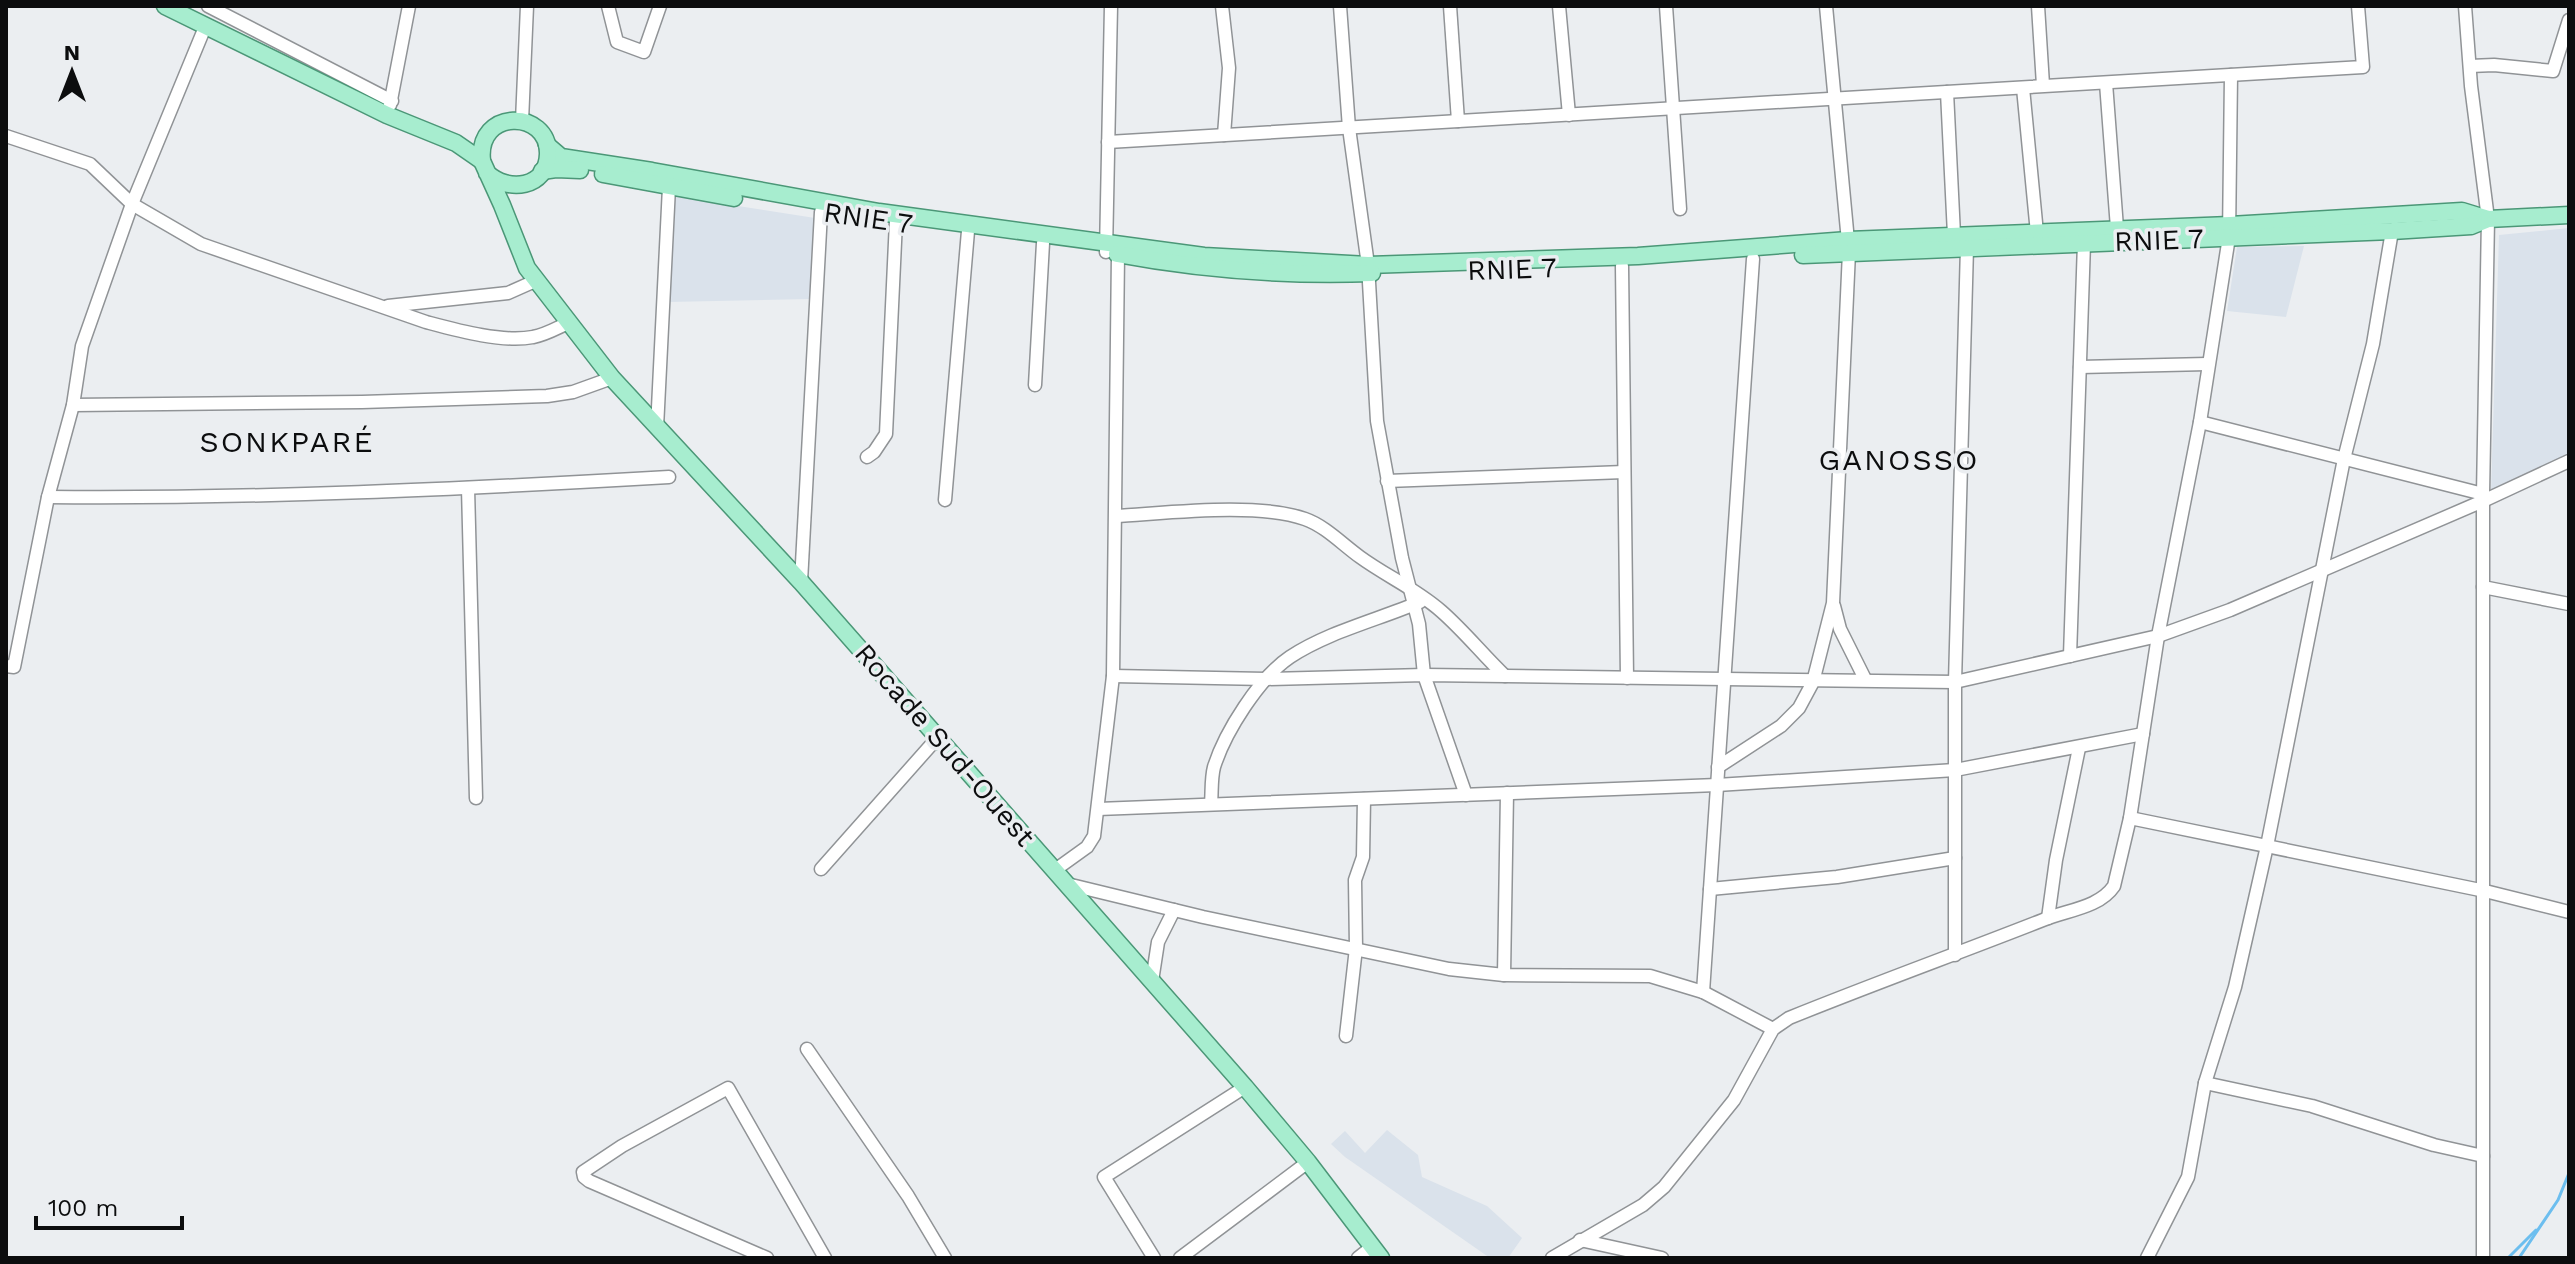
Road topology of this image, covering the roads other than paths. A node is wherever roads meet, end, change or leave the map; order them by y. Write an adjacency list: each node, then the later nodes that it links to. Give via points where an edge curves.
1 (165, 6): 19 (main road)
2 (208, 6): 17 (street)
3 (409, 6): 27 (street)
4 (527, 6): 30 (street)
5 (608, 6): 6 (street, via 617,42 644,52)
6 (660, 6)
7 (1111, 6): 37 (street)
8 (1222, 6): 35 (street, via 1229,68)
9 (1340, 6): 32 (street)
10 (1450, 6): 31 (street)
11 (1559, 6): 29 (street)
12 (1666, 6): 28 (street)
13 (1826, 6): 26 (street)
14 (2038, 6): 23 (street)
15 (2358, 6): 21 (street, via 2363,67)
16 (2465, 6): 20 (street)
17 (231, 11): 27 (street)
18 (2569, 20): 20 (street, via 2553,71)
19 (205, 27): 27 (main road); 43 (street)
20 (2470, 66): 47 (street)
21 (2231, 75): 22 (street); 51 (street)
22 (2106, 83): 23 (street); 49 (street)
23 (2043, 85): 24 (street)
24 (2023, 88): 25 (street); 54 (street)
25 (1947, 92): 26 (street); 55 (street)
26 (1835, 99): 28 (street); 58 (street)
27 (389, 108): 33 (main road)
28 (1673, 109): 29 (street); 44 (street)
29 (1569, 115): 31 (street)
30 (522, 121): 34 (main road, via 505,121); 38 (main road, RNIE 7, via 535,127)
31 (1458, 121): 32 (street)
32 (1349, 128): 35 (street); 62 (street)
33 (426, 132): 34 (main road); 39 (main road, via 456,143)
34 (487, 133): 39 (main road, via 481,151)
35 (1224, 135): 37 (street)
36 (6, 136): 43 (street, via 90,164)
37 (1108, 142): 59 (street)
38 (547, 145): 40 (main road); 59 (main road, RNIE 7 / RNIE 7, via 561,157)
39 (484, 167): 41 (main road, via 504,185); 53 (main road, Rocade Sud-Ouest)
40 (542, 171): 41 (main road); 42 (main road, RNIE 7 / RNIE 7, via 569,168)
41 (523, 185): 53 (main road)
42 (669, 187): 45 (main road, RNIE 7 / RNIE 7); 72 (street)
43 (132, 204): 64 (street, via 201,244); 70 (street, via 82,346)
44 (1680, 209)
45 (821, 212): 48 (main road, RNIE 7 / RNIE 7); 85 (street)
46 (2569, 215): 47 (main road, RNIE 7 / RNIE 7)
47 (2488, 219): 51 (main road, RNIE 7 / RNIE 7, via 2462,211); 52 (main road, RNIE 7 / RNIE 7, via 2471,226); 81 (street)
48 (896, 221): 50 (main road, RNIE 7 / RNIE 7); 73 (street, via 886,434)
49 (2117, 228): 51 (main road, RNIE 7 / RNIE 7); 54 (main road, RNIE 7 / RNIE 7)
50 (968, 231): 56 (main road, RNIE 7 / RNIE 7); 82 (street)
51 (2229, 231): 52 (main road, RNIE 7 / RNIE 7); 57 (main road, RNIE 7 / RNIE 7); 66 (street)
52 (2392, 231): 74 (street, via 2373,344)
53 (512, 233): 63 (main road, Rocade Sud-Ouest)
54 (2037, 233): 55 (main road, RNIE 7 / RNIE 7)
55 (1960, 241): 57 (main road, RNIE 7 / RNIE 7); 58 (main road, RNIE 7 / RNIE 7); 102 (street)
56 (1043, 243): 59 (main road, RNIE 7 / RNIE 7); 69 (street)
57 (2084, 243): 67 (street)
58 (1849, 246): 60 (main road, RNIE 7 / RNIE 7); 62 (main road, RNIE 7 / RNIE 7); 89 (street)
59 (1110, 250): 62 (main road, RNIE 7 / RNIE 7, via 1171,264 1245,271 1314,275); 83 (street)
60 (1753, 259): 61 (main road, RNIE 7 / RNIE 7); 98 (street)
61 (1622, 266): 62 (main road, RNIE 7 / RNIE 7); 76 (street)
62 (1368, 269): 78 (street, via 1377,421)
63 (535, 281): 64 (street, via 508,293); 65 (main road, Rocade Sud-Ouest)
64 (385, 306): 65 (street, via 454,329 516,338 532,338)
65 (568, 323): 68 (main road, Rocade Sud-Ouest)
66 (2207, 364): 67 (street); 71 (street)
67 (2080, 367): 92 (street)
68 (612, 378): 70 (street, via 547,396); 72 (main road, Rocade Sud-Ouest)
69 (1035, 385)
70 (73, 405): 80 (street)
71 (2200, 422): 74 (street); 91 (street)
72 (657, 428): 85 (main road, Rocade Sud-Ouest)
73 (867, 457)
74 (2344, 459): 81 (street); 84 (street)
75 (2569, 461): 81 (street)
76 (1624, 472): 78 (street); 97 (street)
77 (669, 477): 79 (street)
78 (1387, 481): 87 (street)
79 (468, 488): 80 (street); 111 (street)
80 (48, 497): 93 (street, via 14,667)
81 (2483, 498): 84 (street); 86 (street)
82 (945, 500)
83 (1116, 516): 87 (street, via 1235,511 1295,517 1319,526); 95 (street)
84 (2321, 573): 91 (street); 116 (street)
85 (801, 582): 104 (main road, Rocade Sud-Ouest)
86 (2483, 587): 90 (street); 122 (street)
87 (1410, 588): 88 (street)
88 (1420, 602): 94 (street); 96 (street, via 1442,612); 99 (street, via 1292,656)
89 (1833, 603): 100 (street); 101 (street)
90 (2569, 604)
91 (2158, 636): 92 (street); 103 (street)
92 (2070, 656): 102 (street)
93 (6, 666)
94 (1424, 675): 96 (street); 99 (street); 110 (street)
95 (1113, 676): 99 (street); 114 (street)
96 (1505, 676): 97 (street)
97 (1627, 678): 98 (street)
98 (1724, 678): 101 (street); 106 (street)
99 (1266, 679): 113 (street, via 1218,758)
100 (1865, 679): 101 (street); 102 (street)
101 (1813, 682): 106 (street, via 1791,718)
102 (1955, 682): 107 (street)
103 (2143, 734): 105 (street); 115 (street)
104 (939, 736): 118 (street); 119 (main road, Rocade Sud-Ouest)
105 (2079, 748): 107 (street); 125 (street)
106 (1718, 767): 108 (street)
107 (1955, 770): 108 (street); 117 (street)
108 (1717, 785): 109 (street); 121 (street)
109 (1507, 793): 110 (street); 128 (street)
110 (1466, 795): 112 (street)
111 (476, 798)
112 (1364, 799): 113 (street); 126 (street, via 1363,857 1355,880)
113 (1211, 804): 114 (street)
114 (1098, 809): 119 (street, via 1087,847)
115 (2130, 818): 116 (street); 125 (street, via 2119,875 2108,895)
116 (2267, 846): 122 (street); 134 (street, via 2235,987)
117 (1955, 858): 121 (street, via 1837,877); 127 (street)
118 (821, 869)
119 (1055, 870): 120 (main road, Rocade Sud-Ouest)
120 (1067, 884): 123 (street); 129 (main road, Rocade Sud-Ouest)
121 (1710, 889): 130 (street)
122 (2485, 891): 124 (street); 136 (street)
123 (1174, 910): 126 (street); 129 (street, via 1158,942)
124 (2569, 912)
125 (2048, 918): 127 (street)
126 (1356, 948): 128 (street); 132 (street)
127 (1955, 955): 131 (street, via 1789,1018)
128 (1504, 975): 130 (street, via 1630,974)
129 (1152, 981): 135 (main road, Rocade Sud-Ouest)
130 (1703, 992): 131 (street)
131 (1773, 1029): 138 (street, via 1734,1100 1664,1187 1643,1205)
132 (1346, 1036)
133 (807, 1049): 142 (street)
134 (2205, 1083): 136 (street, via 2312,1106); 148 (street, via 2188,1177)
135 (1245, 1087): 137 (main road, Rocade Sud-Ouest); 143 (street, via 1104,1177)
136 (2483, 1156): 149 (street)
137 (1308, 1162): 139 (main road, Rocade Sud-Ouest); 144 (street)
138 (1580, 1240): 146 (street); 147 (street)
139 (1377, 1253): 145 (street)
140 (767, 1258): 141 (street, via 589,1181 583,1172 728,1088)
141 (825, 1258)
142 (945, 1258)
143 (1154, 1258)
144 (1180, 1258)
145 (1358, 1258)
146 (1552, 1258)
147 (1662, 1258)
148 (2147, 1258)
149 (2483, 1258)

